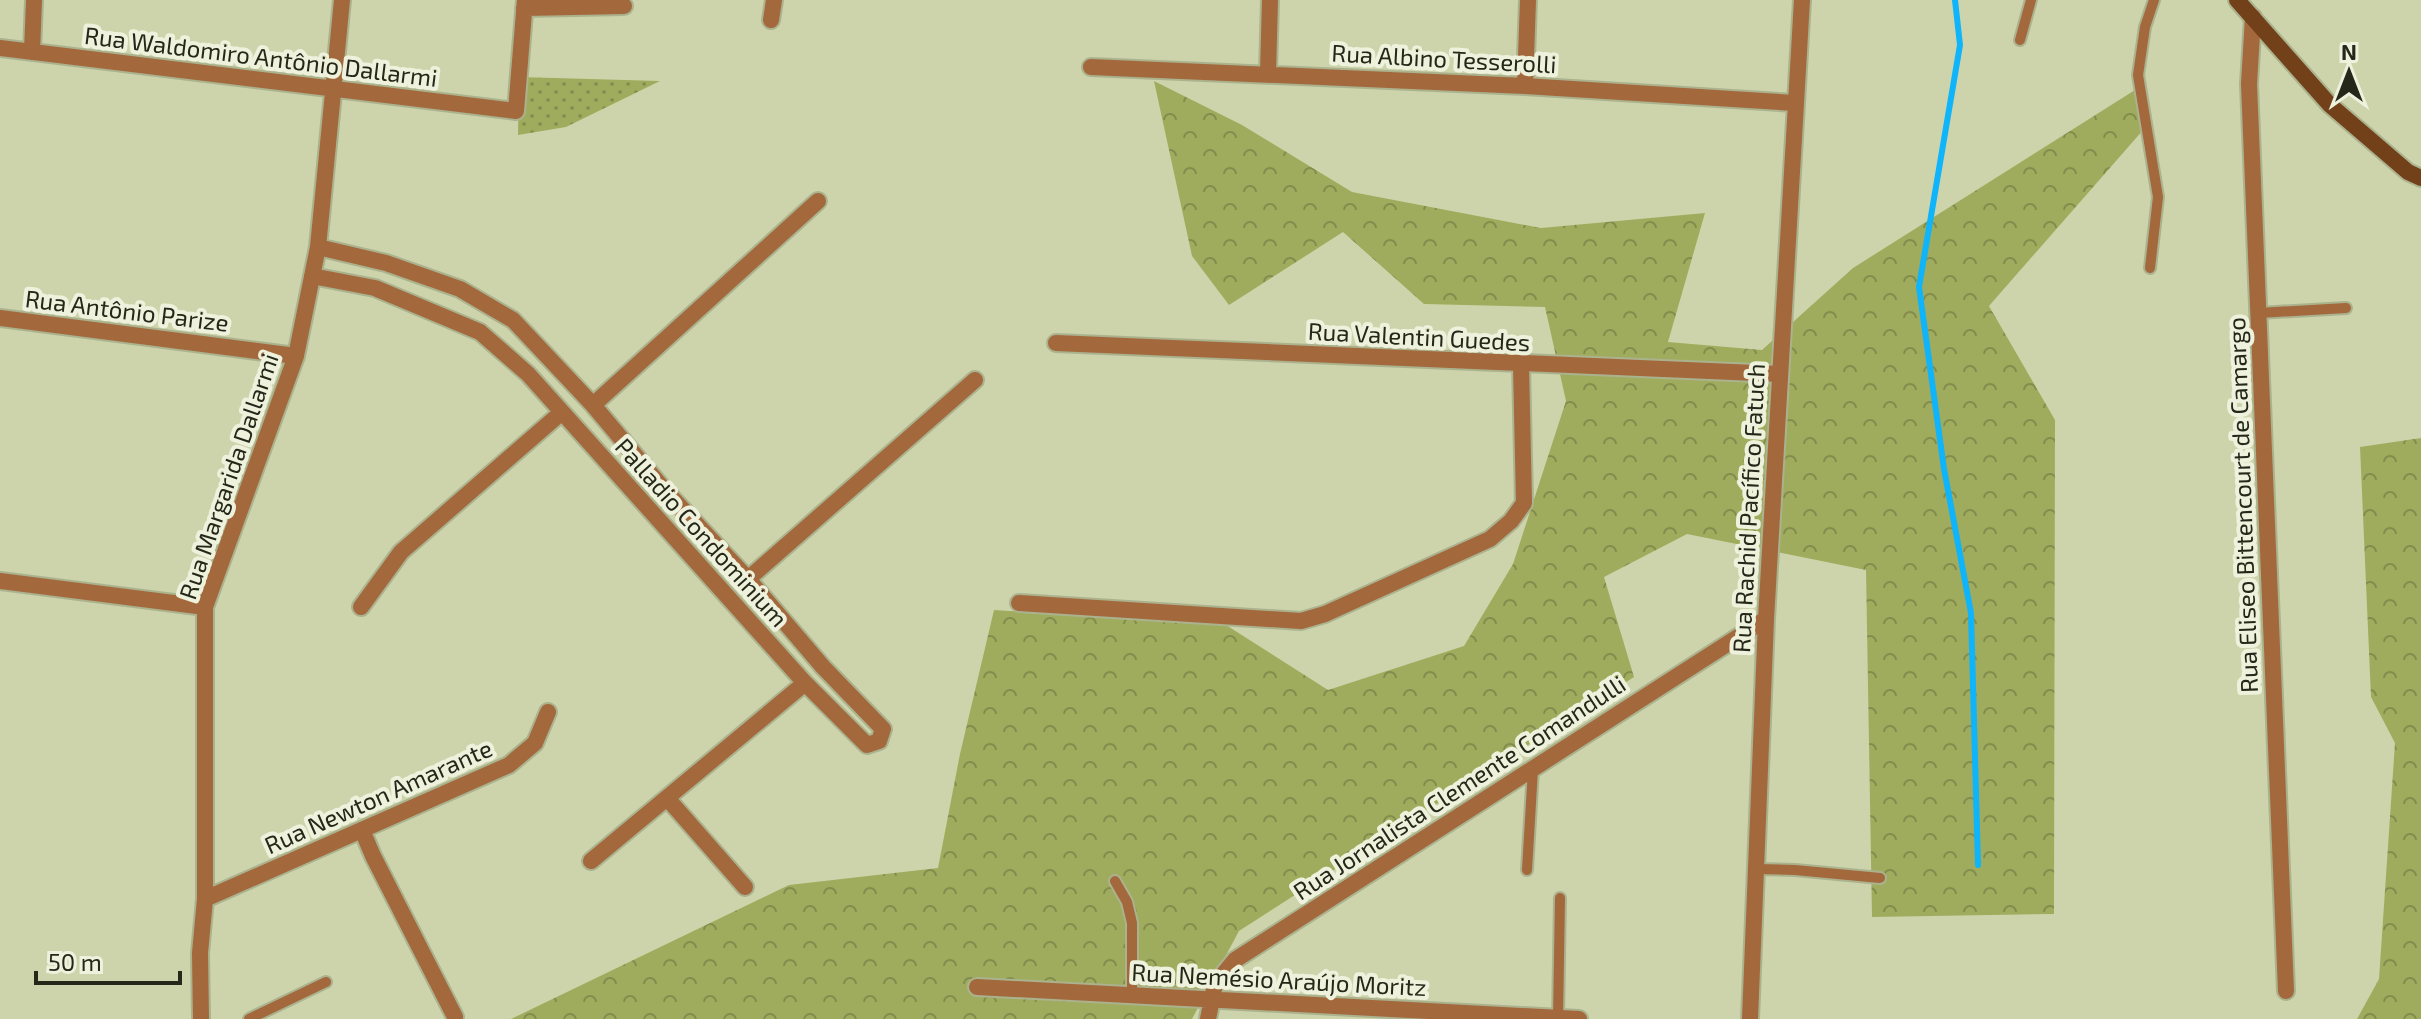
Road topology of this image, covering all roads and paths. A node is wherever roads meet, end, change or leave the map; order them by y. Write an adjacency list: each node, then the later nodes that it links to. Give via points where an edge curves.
1 (34, 0): 16 (street)
2 (342, 0): 20 (street, Rua Margarida Dallarmi)
3 (774, 0): 13 (street)
4 (1270, 0): 18 (street)
5 (1528, 0): 19 (street)
6 (1802, 0): 21 (street, Rua Rachid Pacífico Fatuch)
7 (2031, 0): 14 (lane)
8 (2154, 0): 25 (lane, via 2138,75 2158,197)
9 (2237, 0): 12 (main road)
10 (525, 4): 11 (street); 20 (street, Rua Waldomiro Antônio Dallarmi, via 516,111)
11 (624, 6)
12 (2253, 17): 22 (main road, via 2330,105); 30 (street, Rua Eliseo Bittencourt de Camargo, via 2249,84)
13 (771, 20)
14 (2020, 40)
15 (0, 48): 16 (street, Rua Waldomiro Antônio Dallarmi)
16 (32, 52): 20 (street, Rua Waldomiro Antônio Dallarmi)
17 (1091, 67): 18 (street, Rua Albino Tesserolli)
18 (1268, 74): 19 (street, Rua Albino Tesserolli)
19 (1525, 86): 21 (street, Rua Albino Tesserolli)
20 (333, 88): 24 (street, Rua Margarida Dallarmi)
21 (1795, 103): 35 (street, Rua Rachid Pacífico Fatuch)
22 (2421, 178)
23 (818, 201): 37 (street)
24 (318, 247): 26 (street, Rua Margarida Dallarmi); 27 (street, Palladio Condominium)
25 (2150, 268)
26 (312, 276): 28 (street, Palladio Condominium, via 375,288); 33 (street, Rua Margarida Dallarmi)
27 (426, 277): 28 (street); 37 (street, Palladio Condominium, via 460,289 513,320)
28 (416, 304): 38 (street, Palladio Condominium, via 480,332)
29 (2346, 308): 30 (lane)
30 (2258, 313): 62 (street, Rua Eliseo Bittencourt de Camargo)
31 (0, 318): 33 (street, Rua Antônio Parize)
32 (1056, 343): 34 (street, Rua Valentin Guedes)
33 (296, 356): 44 (street, Rua Margarida Dallarmi)
34 (1521, 365): 35 (street, Rua Valentin Guedes); 43 (street, via 1524,503 1490,539 1301,621)
35 (1779, 374): 46 (street, Rua Rachid Pacífico Fatuch)
36 (975, 380): 41 (street, Palladio Condominium)
37 (593, 405): 39 (street, Palladio Condominium)
38 (562, 412): 40 (street, Palladio Condominium); 45 (street, via 401,552)
39 (661, 486): 40 (street); 41 (street, Palladio Condominium)
40 (644, 503): 47 (street, Palladio Condominium)
41 (748, 579): 47 (street, Palladio Condominium, via 883,729 879,741 867,745)
42 (0, 581): 44 (street)
43 (1019, 603)
44 (205, 607): 59 (street, Rua Margarida Dallarmi)
45 (361, 607)
46 (1766, 619): 49 (street, Rua Jornalista Clemente Comandulli); 53 (street, Rua Rachid Pacífico Fatuch)
47 (805, 683): 50 (street)
48 (548, 712): 51 (street, Rua Newton Amarante, via 535,743 509,765)
49 (1533, 769): 54 (lane); 64 (street, Rua Jornalista Clemente Comandulli, via 1235,960 1215,984)
50 (667, 798): 52 (street); 57 (street)
51 (362, 830): 59 (street, Rua Newton Amarante); 65 (street)
52 (591, 861)
53 (1757, 869): 55 (lane); 71 (street, Rua Rachid Pacífico Fatuch)
54 (1527, 870)
55 (1880, 878)
56 (1115, 881): 63 (lane, via 1132,923)
57 (745, 887)
58 (1560, 898): 66 (lane)
59 (205, 899): 67 (street, Rua Margarida Dallarmi)
60 (326, 982): 68 (lane)
61 (977, 987): 63 (street, Rua Nemésio Araújo Moritz)
62 (2286, 991)
63 (1132, 995): 64 (street, Rua Nemésio Araújo Moritz)
64 (1211, 999): 66 (street, Rua Nemésio Araújo Moritz); 69 (street, Rua Jornalista Clemente Comandulli)
65 (455, 1017)
66 (1558, 1018): 70 (street, Rua Nemésio Araújo Moritz)
67 (201, 1019)
68 (249, 1019)
69 (1208, 1019)
70 (1579, 1019)
71 (1750, 1019)

